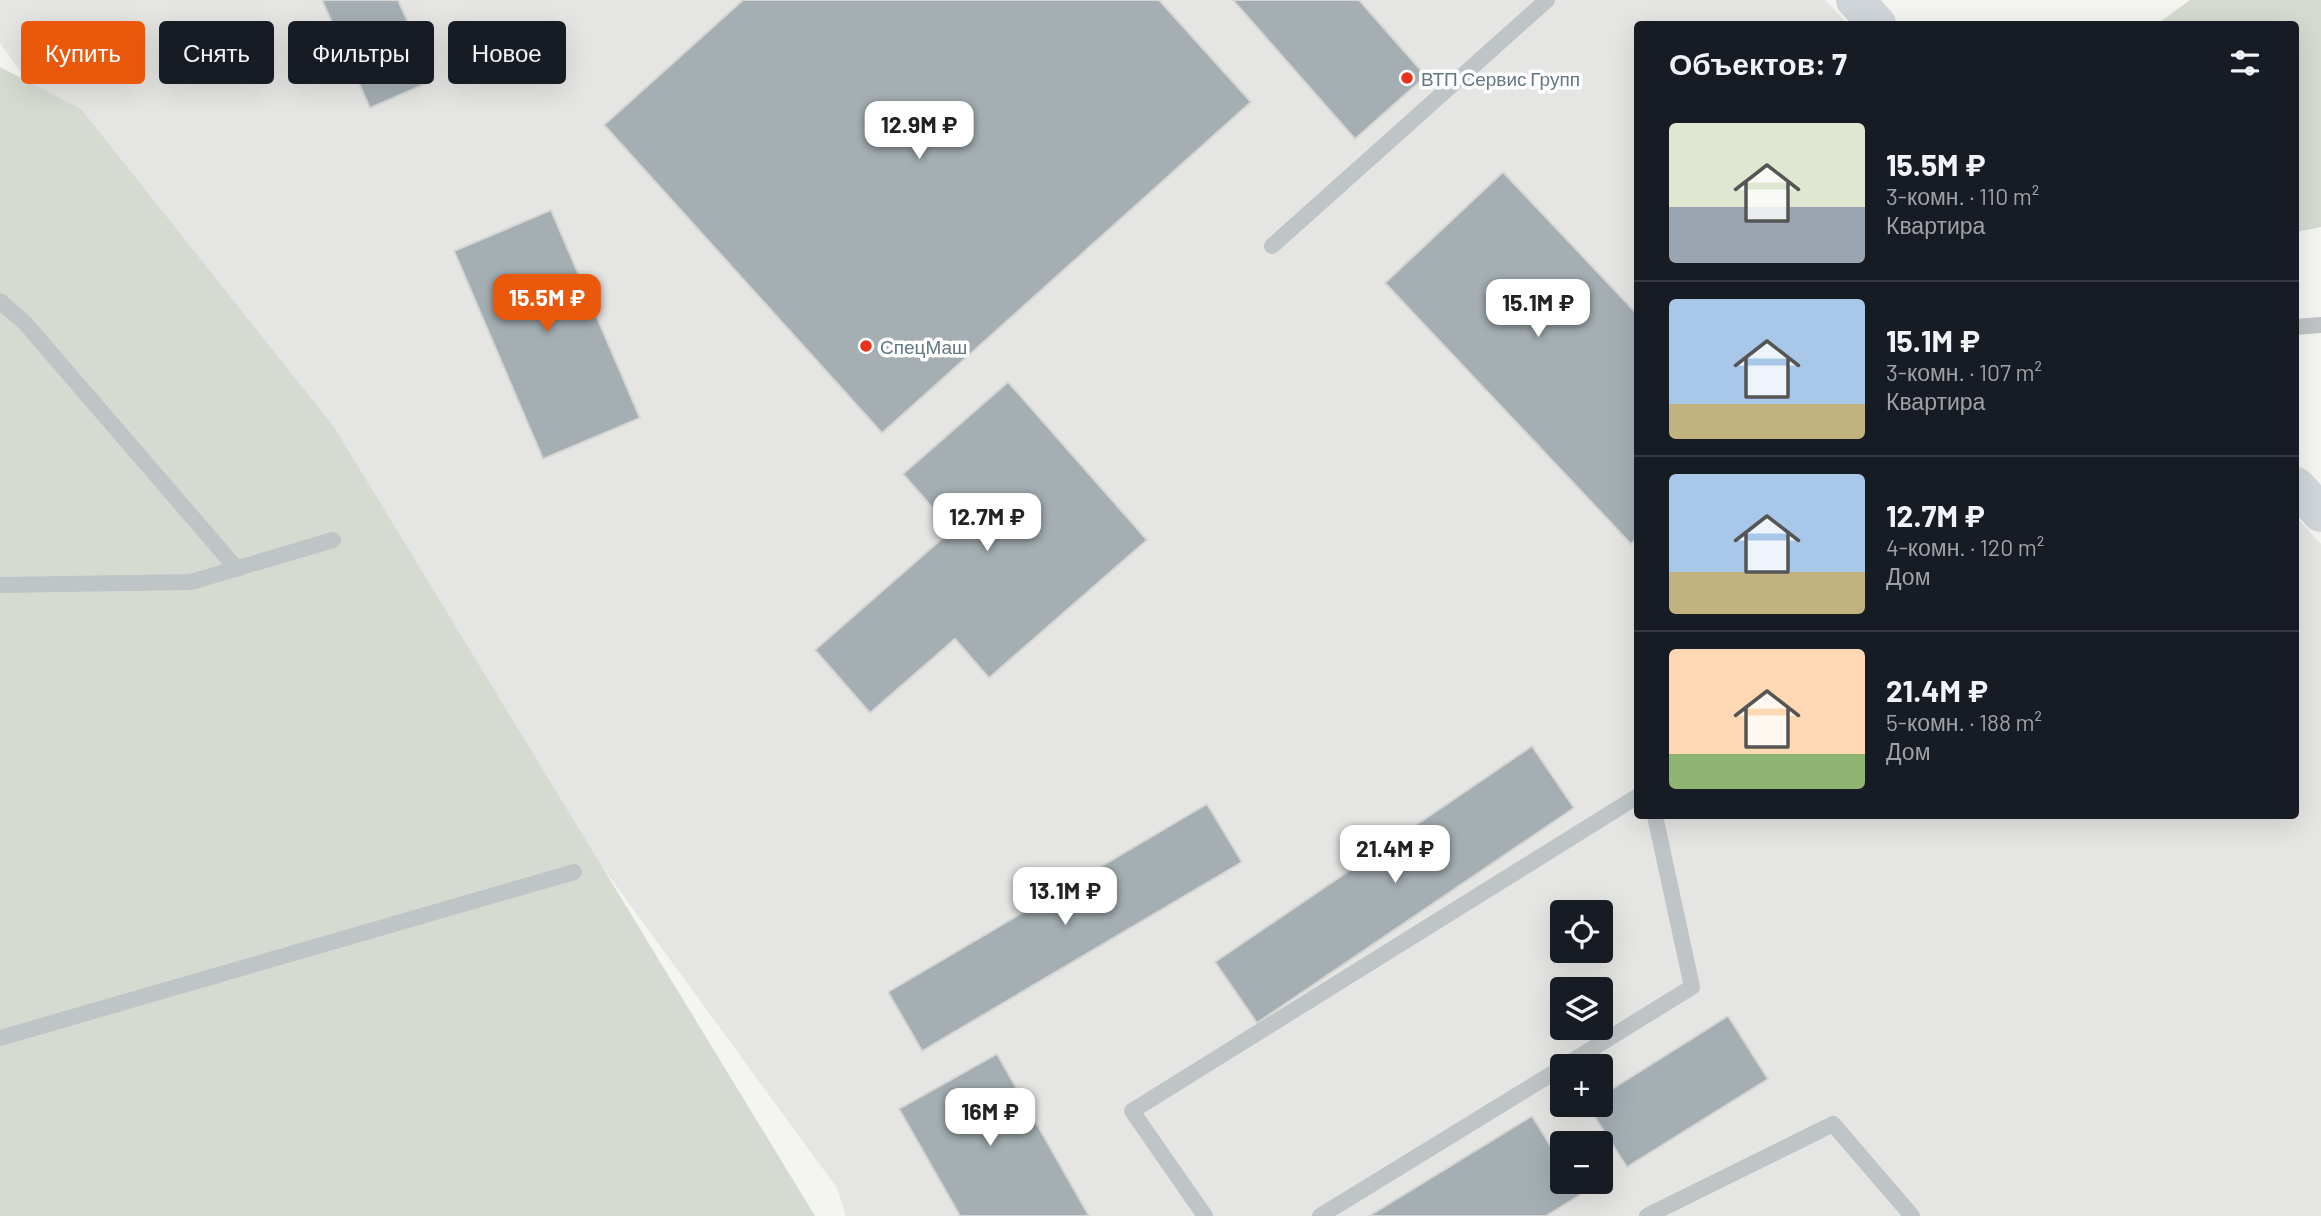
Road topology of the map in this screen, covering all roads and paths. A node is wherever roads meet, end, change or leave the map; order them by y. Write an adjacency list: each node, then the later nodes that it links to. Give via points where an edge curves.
1 (1547, 0): 4 (lane)
2 (1855, 0): 3 (main road)
3 (1874, 21)
4 (1272, 246)
5 (0, 301): 11 (lane, via 25,323)
6 (2321, 325): 7 (lane)
7 (2299, 327)
8 (2299, 489): 9 (main road)
9 (2321, 513)
10 (333, 540): 11 (lane)
11 (237, 569): 12 (lane, via 191,582)
12 (0, 585)
13 (1634, 798): 19 (lane, via 1132,1111)
14 (1656, 819): 17 (lane, via 1692,987)
15 (574, 872): 16 (lane)
16 (0, 1038)
17 (1583, 1054)
18 (1550, 1074): 20 (lane)
19 (1205, 1216)
20 (1320, 1216)
21 (1647, 1216): 22 (lane, via 1833,1124)
22 (1912, 1216)

